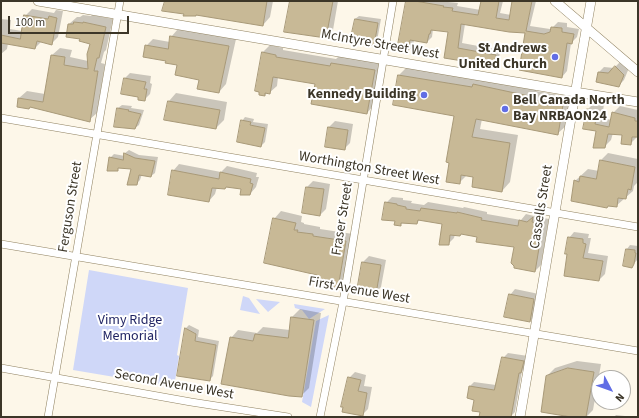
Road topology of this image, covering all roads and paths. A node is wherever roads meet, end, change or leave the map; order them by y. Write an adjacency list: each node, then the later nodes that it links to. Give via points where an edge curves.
1 (38, 1): 6 (main road, McIntyre Street West)
2 (120, 1): 6 (street, Ferguson Street)
3 (392, 1): 8 (street, Fraser Street)
4 (555, 1): 7 (main road)
5 (591, 1): 7 (main road, Cassells Street)
6 (118, 15): 8 (main road, McIntyre Street West); 13 (street, Ferguson Street)
7 (587, 28): 9 (main road); 10 (main road, Cassells Street)
8 (383, 60): 10 (main road, McIntyre Street West); 14 (street, Fraser Street)
9 (638, 72)
10 (575, 92): 11 (main road, McIntyre Street West); 15 (main road, Cassells Street)
11 (638, 102)
12 (1, 118): 13 (street, Worthington Street West)
13 (96, 134): 14 (street, Worthington Street West); 18 (street, Ferguson Street)
14 (362, 181): 15 (street, Worthington Street West); 19 (street, Fraser Street)
15 (555, 213): 16 (street, Worthington Street West); 20 (main road, Cassells Street)
16 (638, 228)
17 (1, 244): 18 (street, First Avenue West)
18 (76, 257): 19 (street, First Avenue West); 23 (street, Ferguson Street)
19 (343, 302): 20 (street, First Avenue West); 26 (street, Fraser Street)
20 (536, 334): 21 (street, First Avenue West); 27 (main road, Cassells Street)
21 (638, 351)
22 (1, 368): 23 (street, Second Avenue West)
23 (55, 377): 24 (street, Ferguson Street); 25 (street, Second Avenue West)
24 (48, 417)
25 (288, 417)
26 (320, 417)
27 (520, 417)

